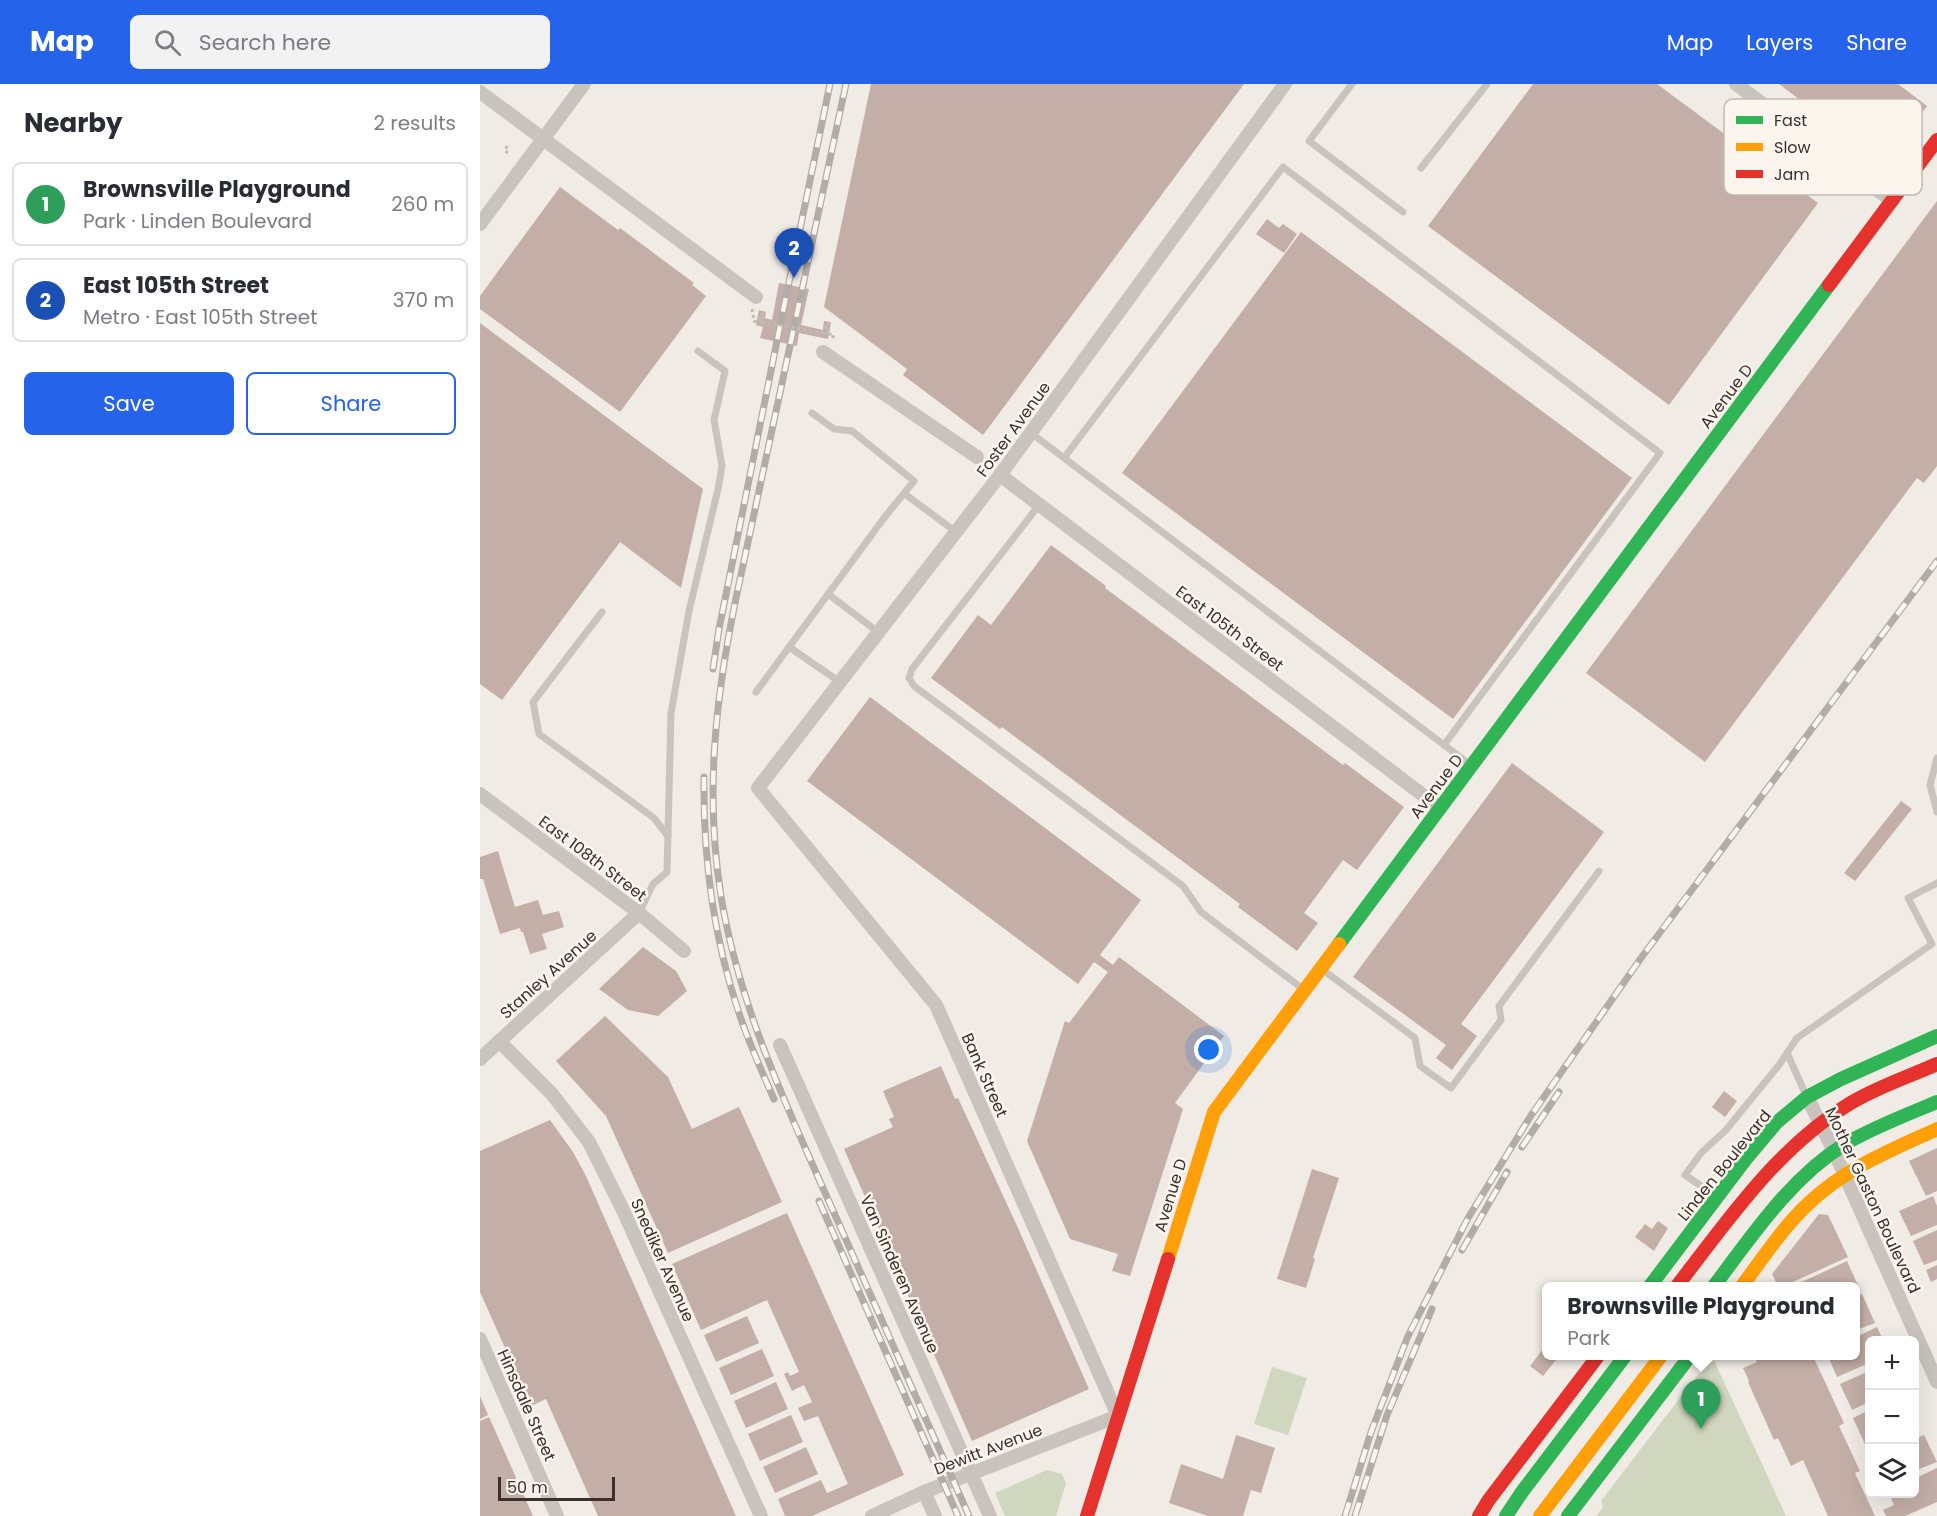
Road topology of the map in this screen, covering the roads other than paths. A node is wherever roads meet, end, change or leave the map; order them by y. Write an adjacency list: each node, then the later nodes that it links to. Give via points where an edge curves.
1 (584, 84): 8 (street)
2 (1285, 84): 21 (street, Foster Avenue)
3 (1352, 84): 15 (lane, via 1309,141)
4 (1486, 84): 11 (lane)
5 (1736, 84): 7 (street)
6 (480, 92): 8 (street)
7 (1756, 99)
8 (544, 138): 16 (street); 17 (street)
9 (1937, 140): 10 (main road, Avenue D)
10 (1922, 160)
11 (1421, 168)
12 (1884, 195): 14 (street)
13 (1896, 195): 14 (main road, Avenue D)
14 (1892, 201): 36 (main road, Avenue D)
15 (1403, 212)
16 (480, 224)
17 (756, 297)
18 (698, 351): 41 (lane, via 725,371 714,420 722,466 671,713)
19 (823, 352): 22 (street)
20 (812, 413): 25 (lane, via 834,429 852,431 914,481)
21 (1031, 433): 23 (lane); 24 (street, Foster Avenue)
22 (977, 457)
23 (1064, 458): 34 (lane); 34 (lane, via 1283,167 1660,453)
24 (1000, 475): 26 (street, East 105th Street); 27 (street, Foster Avenue)
25 (905, 494): 27 (lane); 28 (lane)
26 (1039, 505): 39 (street, East 105th Street); 47 (lane, via 912,669 909,678 914,686 1183,886 1201,912)
27 (956, 532): 30 (street, Foster Avenue)
28 (828, 594): 30 (lane); 31 (lane)
29 (602, 612): 41 (lane, via 533,702 539,734 654,818)
30 (878, 632): 32 (street, Foster Avenue)
31 (789, 646): 32 (lane); 33 (lane)
32 (840, 682): 37 (street, Foster Avenue)
33 (756, 692)
34 (1444, 745): 36 (lane)
35 (1937, 758): 40 (lane, via 1930,785)
36 (1472, 766): 39 (main road, Avenue D)
37 (758, 788): 71 (street, Bank Street, via 936,1005)
38 (480, 794): 44 (street, East 108th Street)
39 (1440, 808): 46 (main road, Avenue D)
40 (1937, 812)
41 (668, 836): 44 (lane, via 667,872 653,884)
42 (1599, 871): 46 (lane, via 1499,1006 1501,1020 1451,1088 1420,1066 1415,1038)
43 (1937, 883): 51 (lane, via 1908,898 1932,944 1797,1038)
44 (639, 913): 45 (street, East 108th Street); 49 (street, Stanley Avenue)
45 (684, 951)
46 (1321, 968): 47 (main road, Avenue D)
47 (1305, 990): 71 (main road, Avenue D, via 1214,1112)
48 (1937, 1036): 54 (main road, Linden Boulevard)
49 (500, 1041): 52 (street, Stanley Avenue); 75 (street, Snediker Avenue, via 552,1094 589,1142)
50 (780, 1045): 72 (street, Van Sinderen Avenue)
51 (1787, 1053): 54 (lane); 60 (lane, via 1726,1130 1684,1175)
52 (480, 1059)
53 (1937, 1064): 56 (main road, via 1852,1103)
54 (1807, 1097): 56 (street, Mother Gaston Boulevard); 60 (main road, Linden Boulevard, via 1776,1123)
55 (1937, 1102): 58 (main road)
56 (1820, 1123): 58 (street, Mother Gaston Boulevard); 62 (main road, via 1760,1181)
57 (1937, 1129): 59 (main road)
58 (1834, 1151): 59 (street, Mother Gaston Boulevard); 63 (main road, via 1774,1208)
59 (1845, 1174): 64 (main road, via 1791,1222); 70 (street, Mother Gaston Boulevard)
60 (1718, 1197): 61 (main road, Linden Boulevard)
61 (1654, 1282)
62 (1681, 1282)
63 (1718, 1282)
64 (1746, 1282)
65 (480, 1339): 74 (street, Hinsdale Street)
66 (1595, 1360): 80 (main road)
67 (1622, 1360): 81 (main road)
68 (1658, 1360): 82 (main road)
69 (1687, 1360): 83 (main road)
70 (1937, 1382)
71 (1118, 1416): 72 (street, Dewitt Avenue); 79 (main road, Avenue D)
72 (972, 1474): 73 (street, Dewitt Avenue); 78 (street, Van Sinderen Avenue)
73 (924, 1492): 76 (street, Dewitt Avenue); 77 (street)
74 (557, 1516)
75 (761, 1516)
76 (872, 1516)
77 (935, 1516)
78 (990, 1516)
79 (1087, 1516)
80 (1479, 1516)
81 (1506, 1516)
82 (1540, 1516)
83 (1568, 1516)

